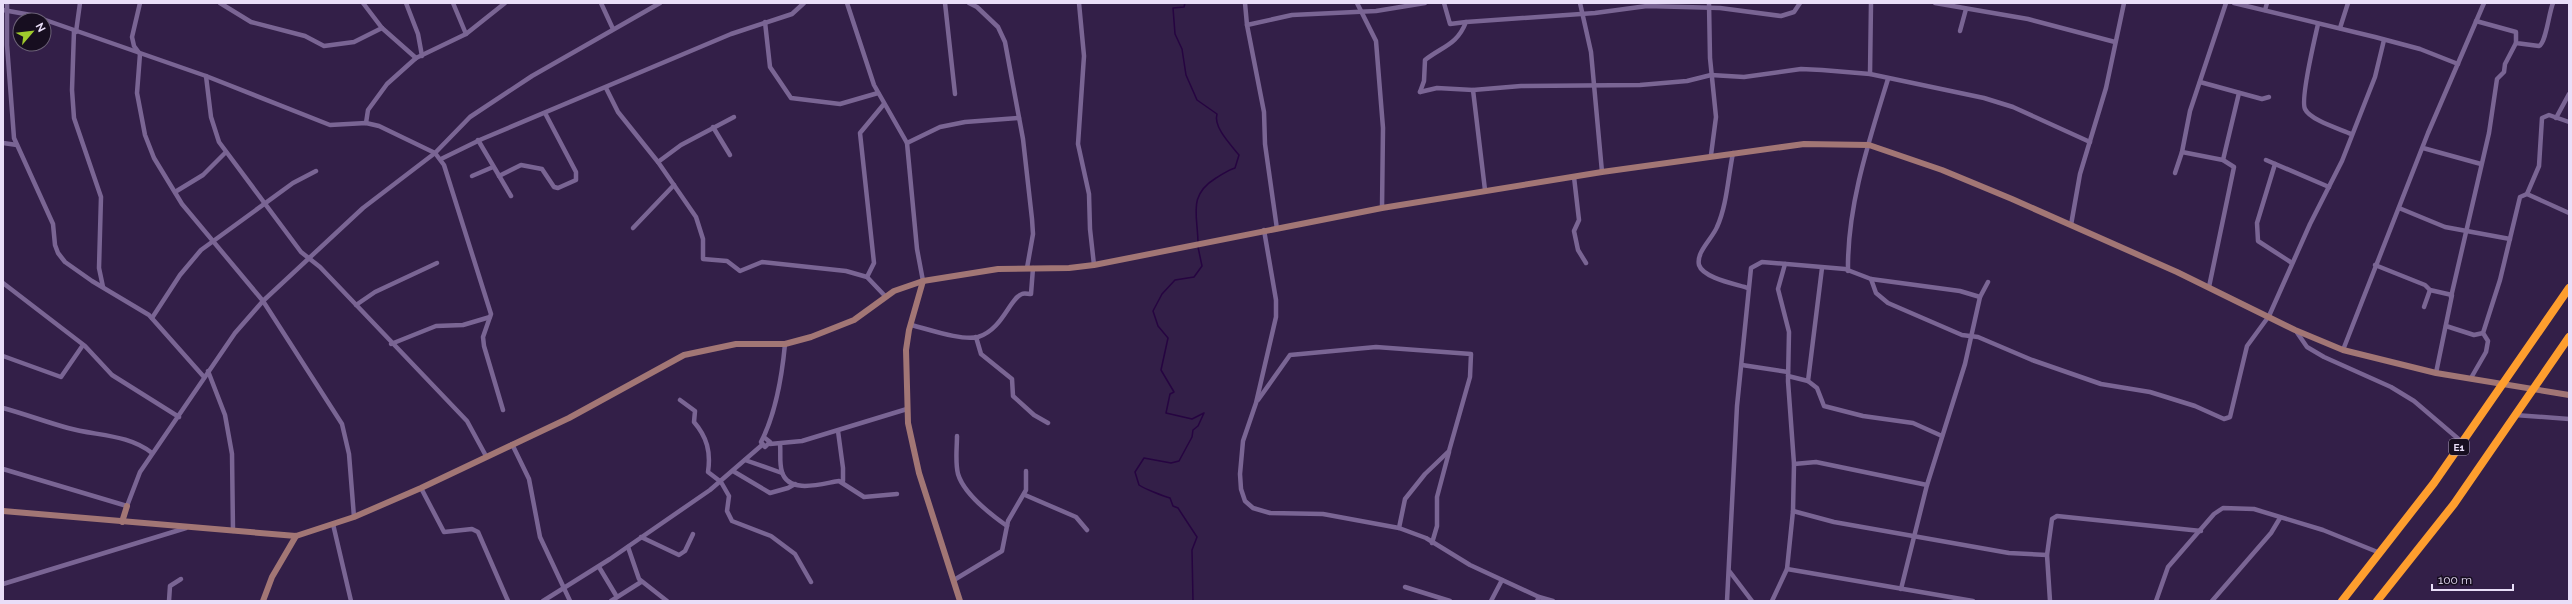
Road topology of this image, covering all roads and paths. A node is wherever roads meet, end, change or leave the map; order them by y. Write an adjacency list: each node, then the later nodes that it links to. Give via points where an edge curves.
1 (8, 3): 36 (street)
2 (80, 3): 48 (street)
3 (140, 3): 53 (street, via 132,37 134,46)
4 (220, 3): 44 (street, via 251,22 305,36 324,46 354,42)
5 (362, 3): 44 (street)
6 (406, 3): 54 (street, via 418,34)
7 (453, 3): 49 (street)
8 (506, 3): 49 (street)
9 (601, 3): 46 (street)
10 (660, 3): 46 (street)
11 (804, 3): 39 (street, via 792,14)
12 (847, 3): 65 (street)
13 (945, 3): 66 (street)
14 (969, 3): 73 (street, via 977,7 1003,33)
15 (1079, 3): 127 (street, via 1084,56 1078,144 1089,194)
16 (1245, 3): 43 (street)
17 (1357, 3): 37 (street)
18 (1425, 3): 37 (street)
19 (1444, 3): 40 (street, via 1450,24)
20 (1580, 3): 38 (street)
21 (1709, 3): 32 (street)
22 (1800, 3): 32 (street, via 1794,12 1781,16)
23 (1872, 3): 57 (street)
24 (1935, 3): 33 (street)
25 (2124, 3): 51 (street)
26 (2226, 3): 61 (street)
27 (2234, 3): 35 (street)
28 (2267, 3): 35 (street)
29 (2348, 3): 45 (street)
30 (2483, 3): 41 (street)
31 (2553, 3): 52 (street, via 2542,45)
32 (1708, 9): 38 (street, via 1647,6); 58 (street)
33 (1966, 9): 47 (street); 51 (street, via 2028,19)
34 (3, 10): 36 (street)
35 (2265, 10): 42 (street)
36 (9, 12): 48 (street, via 31,15); 83 (street, via 7,44 12,125)
37 (1360, 12): 43 (street, via 1292,15); 112 (street, via 1367,20 1376,41 1383,128)
38 (1582, 13): 40 (street); 62 (street, via 1590,44)
39 (765, 22): 63 (street); 65 (street, via 770,67 790,98 835,105)
40 (1466, 22): 64 (street, via 1457,39 1426,60 1420,92 1437,88)
41 (2476, 22): 52 (street, via 2516,32); 56 (street)
42 (2318, 24): 45 (street); 78 (street, via 2304,97 2305,110 2312,117)
43 (1247, 25): 117 (street, via 1264,112 1265,144)
44 (382, 28): 55 (street)
45 (2340, 28): 50 (street)
46 (613, 29): 88 (street, via 532,76 477,112)
47 (1960, 31)
48 (75, 32): 53 (street); 137 (street, via 72,90 74,118 101,197 99,268)
49 (466, 34): 54 (street)
50 (2384, 40): 56 (street, via 2420,49); 78 (street, via 2367,102)
51 (2115, 42): 80 (street, via 2106,88)
52 (2516, 42): 97 (street, via 2505,64 2504,72 2497,79 2489,133)
53 (140, 54): 59 (street); 108 (street, via 137,93 145,135 154,158)
54 (422, 56): 55 (street)
55 (416, 58): 76 (street, via 387,84 368,110)
56 (2458, 64): 85 (street)
57 (1870, 74): 58 (street, via 1801,69 1744,77); 60 (street)
58 (1711, 75): 62 (street, via 1676,82); 91 (street, via 1716,117)
59 (206, 76): 76 (street, via 330,125); 87 (street, via 211,117)
60 (1888, 79): 80 (street, via 2013,107 2074,132); 84 (street)
61 (2200, 82): 67 (street, via 2233,90); 86 (street, via 2190,110)
62 (1594, 85): 64 (street); 100 (street)
63 (606, 88): 71 (street); 95 (street, via 618,112)
64 (1472, 90): 107 (street)
65 (878, 93): 70 (street)
66 (955, 94)
67 (2239, 94): 69 (street, via 2262,99); 93 (street)
68 (2569, 94): 74 (street)
69 (2269, 97)
70 (884, 104): 82 (street); 132 (street, via 860,133 874,263)
71 (545, 113): 79 (street); 103 (street, via 576,172 576,180 558,188 554,187 542,169 521,166)
72 (734, 117): 77 (street)
73 (1019, 118): 82 (street, via 965,122 940,127); 129 (street, via 1032,219)
74 (2556, 118): 75 (street); 109 (street, via 2544,115 2542,118 2539,166)
75 (2569, 122)
76 (366, 123): 88 (street, via 399,134)
77 (714, 127): 90 (street); 95 (street, via 681,145)
78 (2351, 134): 106 (street, via 2342,162)
79 (478, 140): 92 (street); 98 (street)
80 (2090, 142): 115 (street, via 2080,174)
81 (3, 143): 83 (street)
82 (907, 143): 134 (street, via 917,242)
83 (17, 145): 137 (street, via 53,224 54,245 58,253 65,262)
84 (1868, 145): 89 (main road, via 1804,144); 115 (main road, via 1942,170); 131 (street, via 1858,183 1848,252)
85 (2423, 148): 97 (street); 113 (street)
86 (2182, 152): 93 (street); 101 (street)
87 (225, 153): 108 (street, via 203,175); 111 (street)
88 (435, 153): 92 (street); 122 (street, via 364,208)
89 (1733, 153): 91 (main road); 139 (street, via 1723,211 1715,232 1700,254 1699,263 1705,272 1720,280)
90 (730, 155)
91 (1711, 155): 100 (main road)
92 (441, 159): 149 (street, via 480,275)
93 (2224, 160): 138 (street, via 2234,167)
94 (2266, 160): 96 (street)
95 (658, 162): 105 (street)
96 (2275, 164): 106 (street); 125 (street, via 2258,223 2258,241)
97 (2481, 164): 119 (street)
98 (493, 167): 102 (street); 103 (street)
99 (316, 171): 111 (street)
100 (1602, 172): 104 (main road)
101 (2175, 173)
102 (472, 176)
103 (499, 176): 110 (street)
104 (1574, 176): 107 (main road); 124 (street, via 1579,220 1574,231 1578,250)
105 (674, 186): 116 (street); 132 (street, via 696,217 703,238 702,256 706,260 727,261 740,271 762,262 846,271)
106 (2329, 188): 125 (street)
107 (1486, 190): 112 (main road)
108 (175, 192): 121 (street)
109 (2527, 194): 114 (street); 120 (street, via 2520,197)
110 (511, 196)
111 (266, 202): 121 (street); 122 (street, via 301,252)
112 (1382, 208): 117 (main road)
113 (2399, 208): 119 (street, via 2445,227); 128 (street)
114 (2569, 213)
115 (2071, 225): 138 (main road)
116 (633, 228)
117 (1277, 229): 118 (main road)
118 (1264, 230): 127 (main road); 172 (street, via 1276,300 1276,317)
119 (2465, 231): 120 (street); 144 (street)
120 (2510, 239): 154 (street)
121 (213, 241): 145 (street); 150 (street, via 201,250 180,276)
122 (309, 258): 145 (street); 146 (street)
123 (438, 263): 146 (street, via 376,292)
124 (1586, 263)
125 (2292, 263): 148 (street)
126 (1785, 264): 130 (street); 139 (street, via 1762,262 1755,265 1750,272); 166 (street, via 1778,289 1789,332)
127 (1094, 265): 129 (main road)
128 (2375, 265): 141 (street, via 2425,285); 161 (street)
129 (1030, 268): 134 (main road, via 998,269); 155 (street, via 1031,294 1022,294 992,330)
130 (1822, 268): 131 (street); 169 (street)
131 (1848, 271): 133 (street)
132 (866, 277): 142 (street)
133 (1871, 279): 143 (street, via 1960,291); 157 (street, via 1876,293 1888,303)
134 (924, 281): 142 (main road, via 903,287); 151 (main road)
135 (1988, 282): 143 (street)
136 (3, 283): 160 (street)
137 (103, 287): 150 (street)
138 (2209, 287): 148 (main road)
139 (1748, 288): 163 (street)
140 (2569, 288): 184 (highway, E1)
141 (2430, 290): 144 (street, via 2452,295); 147 (street)
142 (886, 297): 159 (main road, via 854,320)
143 (1980, 297): 157 (street)
144 (2451, 297): 152 (street)
145 (263, 301): 164 (street, via 235,333); 208 (street, via 344,427)
146 (356, 305): 158 (street)
147 (2424, 307)
148 (2269, 316): 153 (main road); 157 (street, via 2247,346 2233,411 2230,417 2224,419 2195,406 2150,392 2101,384 2044,362 2032,360 1978,337)
149 (490, 317): 158 (street, via 463,325 436,326); 175 (street, via 484,346)
150 (152, 318): 167 (street)
151 (911, 325): 155 (street, via 944,334); 174 (main road, via 906,350)
152 (2446, 326): 154 (street, via 2474,335); 165 (street)
153 (2295, 330): 161 (main road); 184 (street, via 2307,347 2324,358 2391,387 2414,401)
154 (2483, 333): 168 (street, via 2488,341 2486,352)
155 (976, 337): 179 (street, via 981,354 1012,379 1013,396 1034,416)
156 (2569, 337): 176 (highway, E1)
157 (1969, 338): 182 (street, via 1964,364)
158 (391, 344): 191 (street, via 467,421)
159 (786, 344): 183 (street); 185 (main road, via 736,344 684,355 569,418)
160 (83, 345): 162 (street, via 61,377); 177 (street, via 112,375)
161 (2343, 350): 165 (main road)
162 (3, 356)
163 (1742, 365): 166 (street); 228 (street, via 1737,406)
164 (208, 371): 167 (street); 216 (street, via 222,408 232,454)
165 (2436, 373): 168 (main road)
166 (1788, 374): 169 (street); 193 (street)
167 (204, 377): 177 (street)
168 (2471, 378): 170 (main road)
169 (1808, 381): 182 (street, via 1818,388 1827,408 1914,423)
170 (2569, 395)
171 (680, 400): 199 (street, via 695,411 694,422 705,436 710,457 708,472)
172 (1256, 403): 189 (street, via 1290,355 1376,347 1471,354 1470,377); 214 (street, via 1243,441 1240,474 1242,494 1248,505 1270,513 1323,514)
173 (3, 408): 190 (street, via 68,428 111,435 139,444)
174 (907, 409): 180 (street); 230 (main road, via 919,473)
175 (503, 410)
176 (2515, 415): 178 (street); 261 (highway, E1, via 2454,504)
177 (179, 417): 190 (street)
178 (2569, 419)
179 (1048, 423)
180 (838, 431): 187 (street); 198 (street)
181 (957, 436): 212 (street, via 958,472 962,483)
182 (1942, 436): 201 (street)
183 (765, 438): 186 (street, via 770,440); 188 (street)
184 (2462, 442): 224 (highway, E1)
185 (512, 444): 191 (main road); 236 (street, via 529,479 540,537)
186 (770, 444): 187 (street); 188 (street, via 765,447)
187 (780, 444): 197 (street)
188 (762, 445): 192 (street)
189 (1449, 451): 214 (street, via 1425,474 1405,499); 222 (street, via 1437,497 1437,526)
190 (152, 453): 205 (street, via 140,472)
191 (486, 456): 202 (main road)
192 (745, 460): 195 (street); 197 (street)
193 (1794, 464): 201 (street, via 1816,462); 207 (street)
194 (3, 469): 205 (street)
195 (733, 471): 199 (street); 200 (street, via 770,493)
196 (1026, 471): 204 (street)
197 (782, 473): 200 (street, via 787,480)
198 (843, 481): 200 (street, via 820,486); 203 (street, via 864,497)
199 (721, 482): 221 (street); 233 (street, via 730,496 727,511 732,521 771,536 795,554)
200 (795, 484)
201 (1927, 486): 219 (street)
202 (421, 488): 208 (main road); 244 (street, via 444,532 472,529 478,532)
203 (897, 494)
204 (1025, 495): 212 (street); 215 (street, via 1076,517)
205 (127, 506): 210 (main road)
206 (3, 511): 210 (main road)
207 (1793, 511): 219 (street, via 1834,522); 227 (street)
208 (354, 517): 211 (main road)
209 (2280, 518): 217 (street, via 2254,509 2223,508 2214,514); 224 (street, via 2322,530); 259 (street, via 2271,533)
210 (122, 522): 213 (main road)
211 (333, 524): 220 (main road); 243 (street)
212 (1007, 526): 230 (street, via 1004,547 999,555)
213 (186, 528): 216 (main road); 234 (street)
214 (1399, 528): 222 (street, via 1426,538)
215 (1087, 530)
216 (233, 531): 220 (main road)
217 (2201, 531): 225 (street, via 2057,516 2050,521); 258 (street, via 2168,567)
218 (693, 534): 221 (street, via 685,551 680,555)
219 (1914, 535): 225 (street, via 2009,553); 237 (street)
220 (296, 536): 242 (main road, via 272,577)
221 (641, 537): 223 (street)
222 (1432, 543): 231 (street)
223 (628, 547): 226 (street); 232 (street)
224 (2381, 554): 260 (highway, E1)
225 (2047, 555): 257 (street)
226 (599, 566): 236 (street); 238 (street)
227 (1787, 569): 237 (street); 255 (street)
228 (1730, 572): 253 (street); 254 (street)
229 (181, 579): 241 (street, via 170,586)
230 (954, 580): 249 (main road)
231 (1502, 580): 239 (street); 251 (street)
232 (641, 582): 238 (street); 248 (street)
233 (811, 582)
234 (3, 584)
235 (1405, 587): 250 (street)
236 (565, 589): 245 (street); 246 (street)
237 (1901, 589): 240 (street)
238 (617, 597): 247 (street)
239 (1538, 599): 252 (street)
240 (1948, 599): 256 (street)
241 (169, 601)
242 (262, 601)
243 (351, 601)
244 (508, 601)
245 (543, 601)
246 (570, 601)
247 (611, 601)
248 (667, 601)
249 (960, 601)
250 (1450, 601)
251 (1490, 601)
252 (1553, 601)
253 (1727, 601)
254 (1752, 601)
255 (1772, 601)
256 (1973, 601)
257 (2050, 601)
258 (2156, 601)
259 (2212, 601)
260 (2342, 601)
261 (2377, 601)

